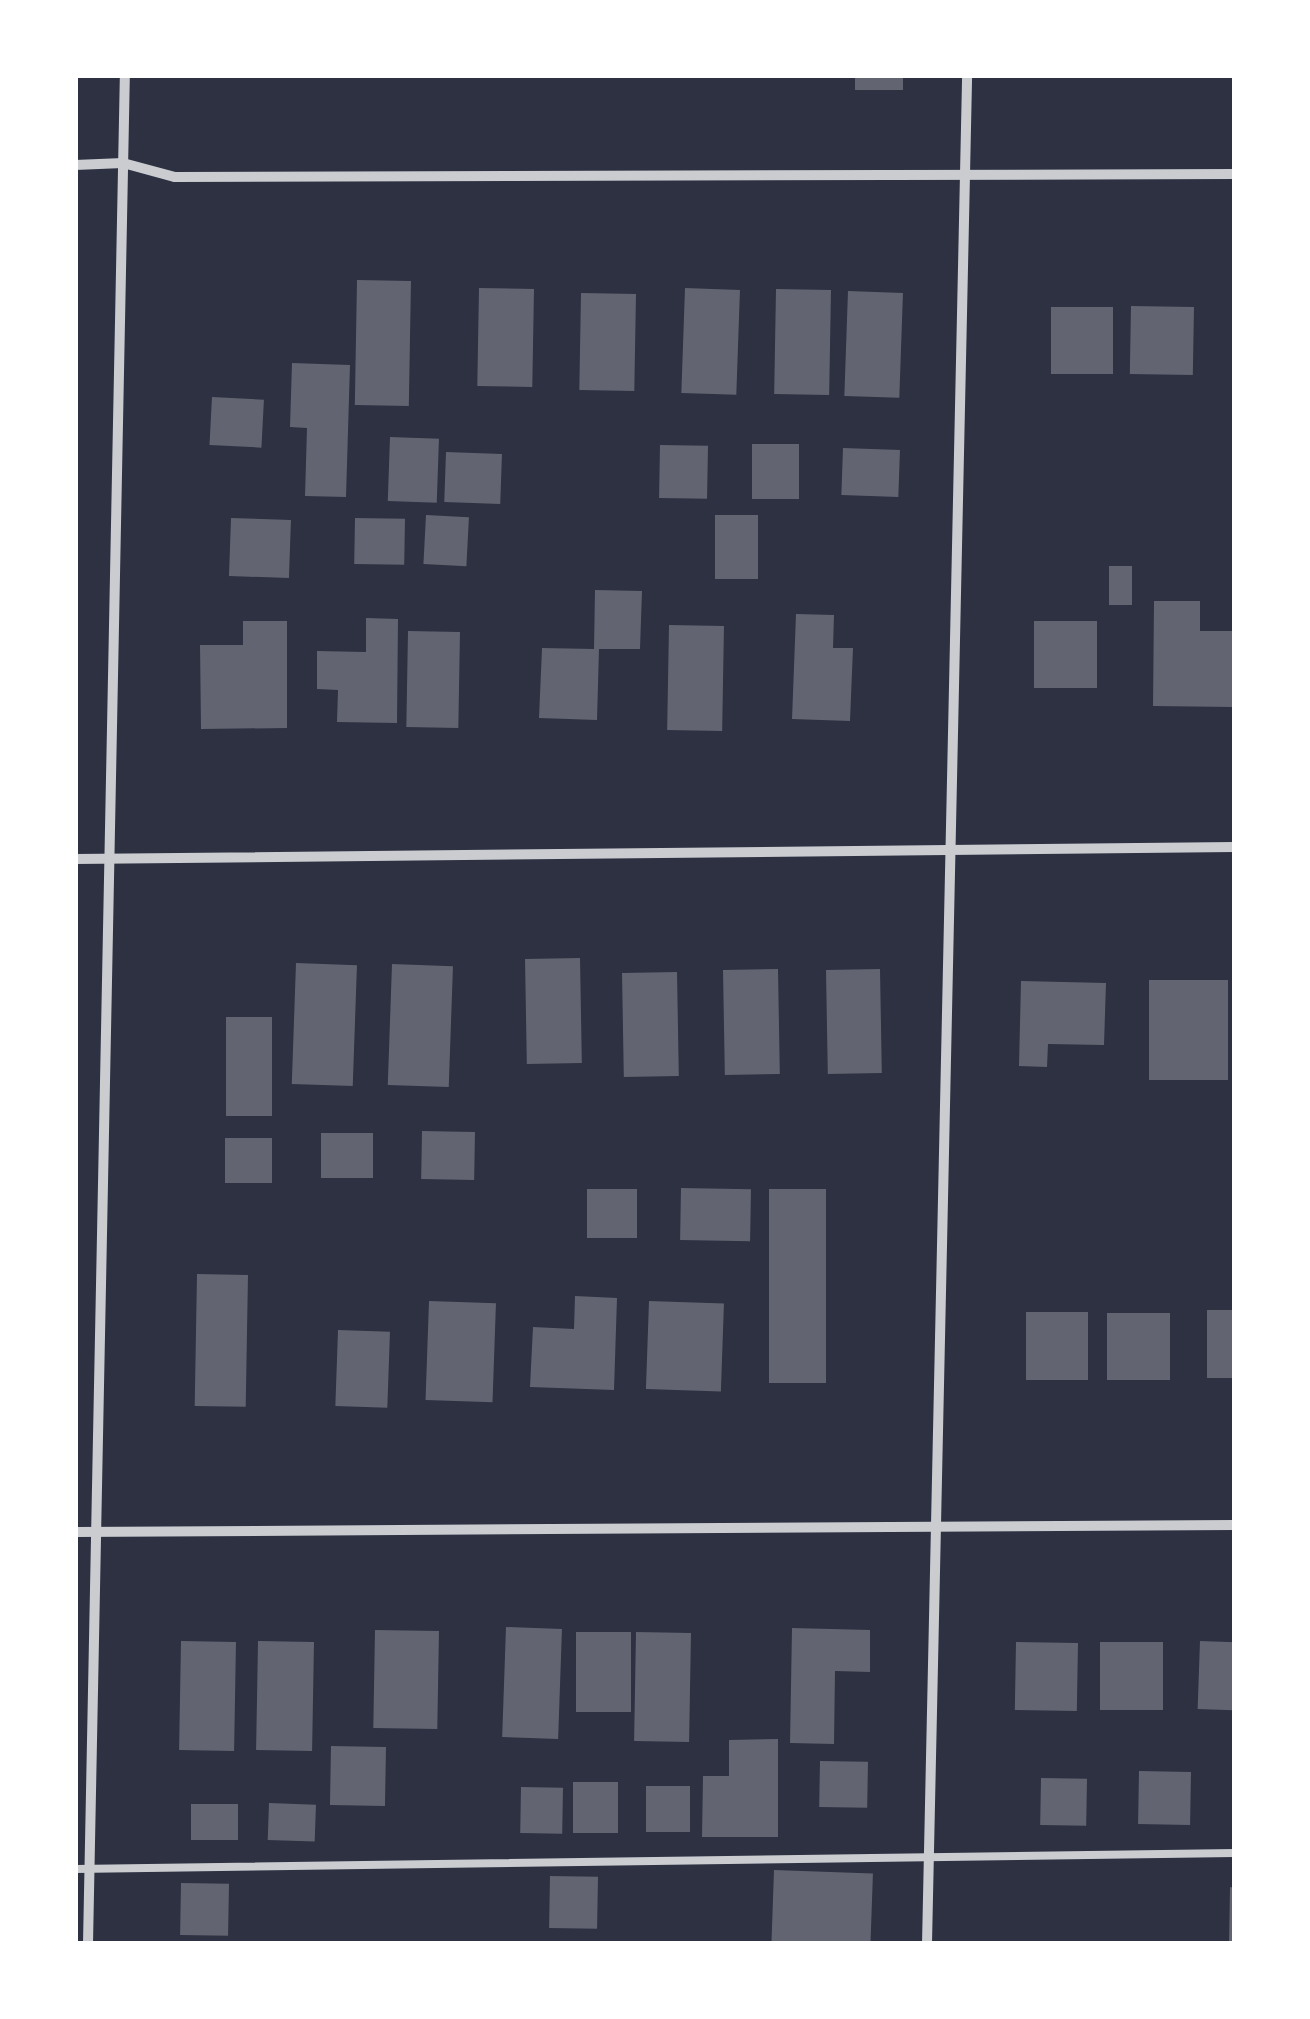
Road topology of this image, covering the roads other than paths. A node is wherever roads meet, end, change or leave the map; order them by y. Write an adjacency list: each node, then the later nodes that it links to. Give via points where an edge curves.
1 (125, 75): 3 (street)
2 (967, 75): 6 (street)
3 (123, 163): 4 (street); 6 (street, via 175,177); 10 (street)
4 (75, 165)
5 (1235, 174): 6 (street)
6 (964, 176): 7 (street)
7 (950, 847): 8 (street); 10 (street); 11 (street)
8 (1235, 847)
9 (75, 858): 10 (street)
10 (112, 858): 14 (street)
11 (936, 1524): 12 (street); 14 (street); 16 (street)
12 (1235, 1525)
13 (75, 1532): 14 (street)
14 (97, 1532): 18 (street)
15 (1235, 1853): 16 (lane)
16 (929, 1856): 18 (lane); 20 (street)
17 (75, 1868): 18 (lane)
18 (90, 1868): 19 (street)
19 (88, 1944)
20 (927, 1944)

